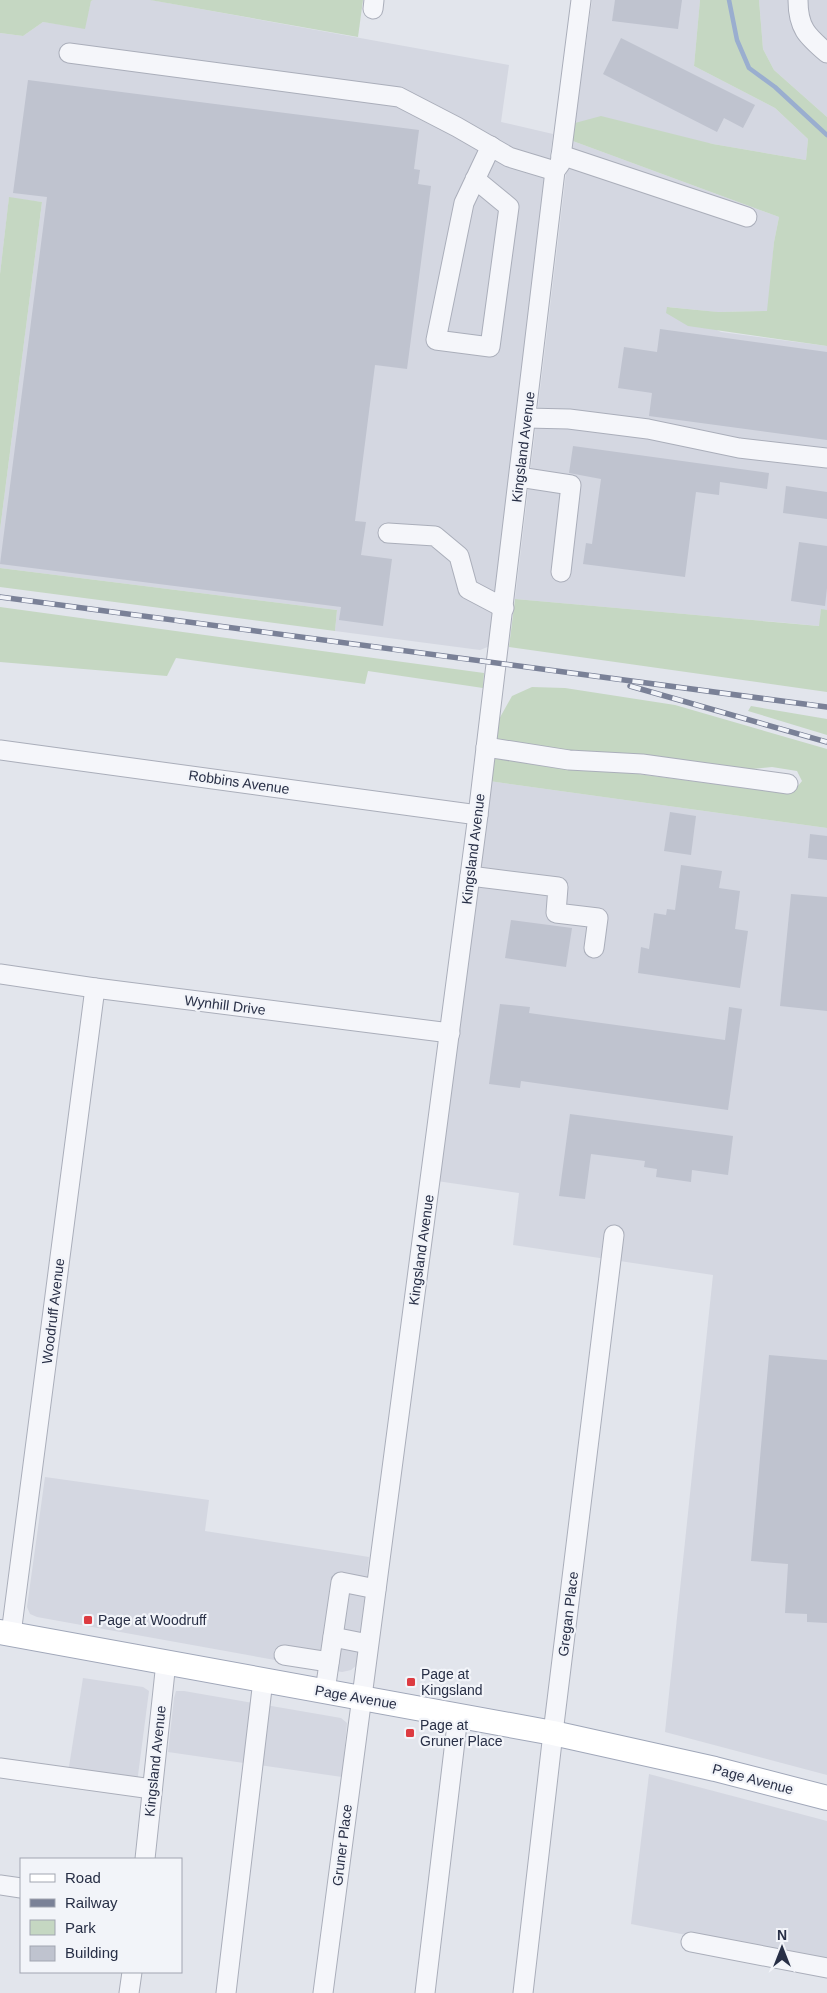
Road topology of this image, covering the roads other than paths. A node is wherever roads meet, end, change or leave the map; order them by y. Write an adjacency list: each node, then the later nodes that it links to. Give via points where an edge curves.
1 (581, 0): 6 (street, Kingsland Avenue)
2 (798, 0): 4 (street, via 807,36)
3 (69, 53): 5 (street, via 399,97)
4 (827, 53)
5 (491, 146): 6 (street, via 509,157); 7 (street)
6 (558, 163): 8 (street); 9 (street, Kingsland Avenue)
7 (475, 179): 7 (street, via 509,207 490,347 436,340 464,203)
8 (747, 216)
9 (526, 418): 10 (street, via 569,419 648,429 739,448); 11 (street, Kingsland Avenue)
10 (827, 458)
11 (519, 477): 13 (street, via 571,485); 14 (street, Kingsland Avenue)
12 (388, 533): 14 (street, via 435,536 459,556 468,589)
13 (561, 572)
14 (504, 608): 15 (street, Kingsland Avenue)
15 (486, 747): 17 (street, via 569,760 642,764); 18 (street, Kingsland Avenue)
16 (0, 750): 18 (street, Robbins Avenue)
17 (788, 784)
18 (478, 814): 19 (street, Kingsland Avenue)
19 (470, 876): 20 (street, via 558,887 556,913 598,918); 23 (street, Kingsland Avenue)
20 (594, 948)
21 (0, 974): 22 (street, Wynhill Drive)
22 (95, 988): 23 (street, Wynhill Drive); 26 (street, Woodruff Avenue)
23 (450, 1033): 25 (street, Kingsland Avenue)
24 (614, 1236): 36 (street, Gregan Place)
25 (376, 1589): 27 (street, via 341,1582); 28 (street, Kingsland Avenue)
26 (6, 1633): 30 (main road, Page Avenue)
27 (333, 1637): 28 (street); 31 (street)
28 (368, 1644): 34 (street, Kingsland Avenue)
29 (284, 1655): 31 (street)
30 (166, 1662): 32 (main road, Page Avenue); 38 (street, Kingsland Avenue)
31 (329, 1662): 33 (street)
32 (263, 1680): 33 (main road, Page Avenue); 47 (street)
33 (325, 1691): 34 (main road, Page Avenue)
34 (361, 1698): 35 (main road, Page Avenue); 48 (street, Gruner Place)
35 (458, 1716): 36 (main road, Page Avenue); 49 (street)
36 (553, 1733): 39 (main road, Page Avenue, via 680,1760); 50 (street, Gregan Place)
37 (0, 1768): 38 (street)
38 (152, 1789): 40 (street, Kingsland Avenue)
39 (827, 1798)
40 (145, 1858)
41 (0, 1885): 42 (street)
42 (20, 1888)
43 (691, 1942): 44 (street)
44 (827, 1968)
45 (132, 1973): 46 (street)
46 (129, 1993)
47 (226, 1993)
48 (323, 1993)
49 (425, 1993)
50 (523, 1993)

